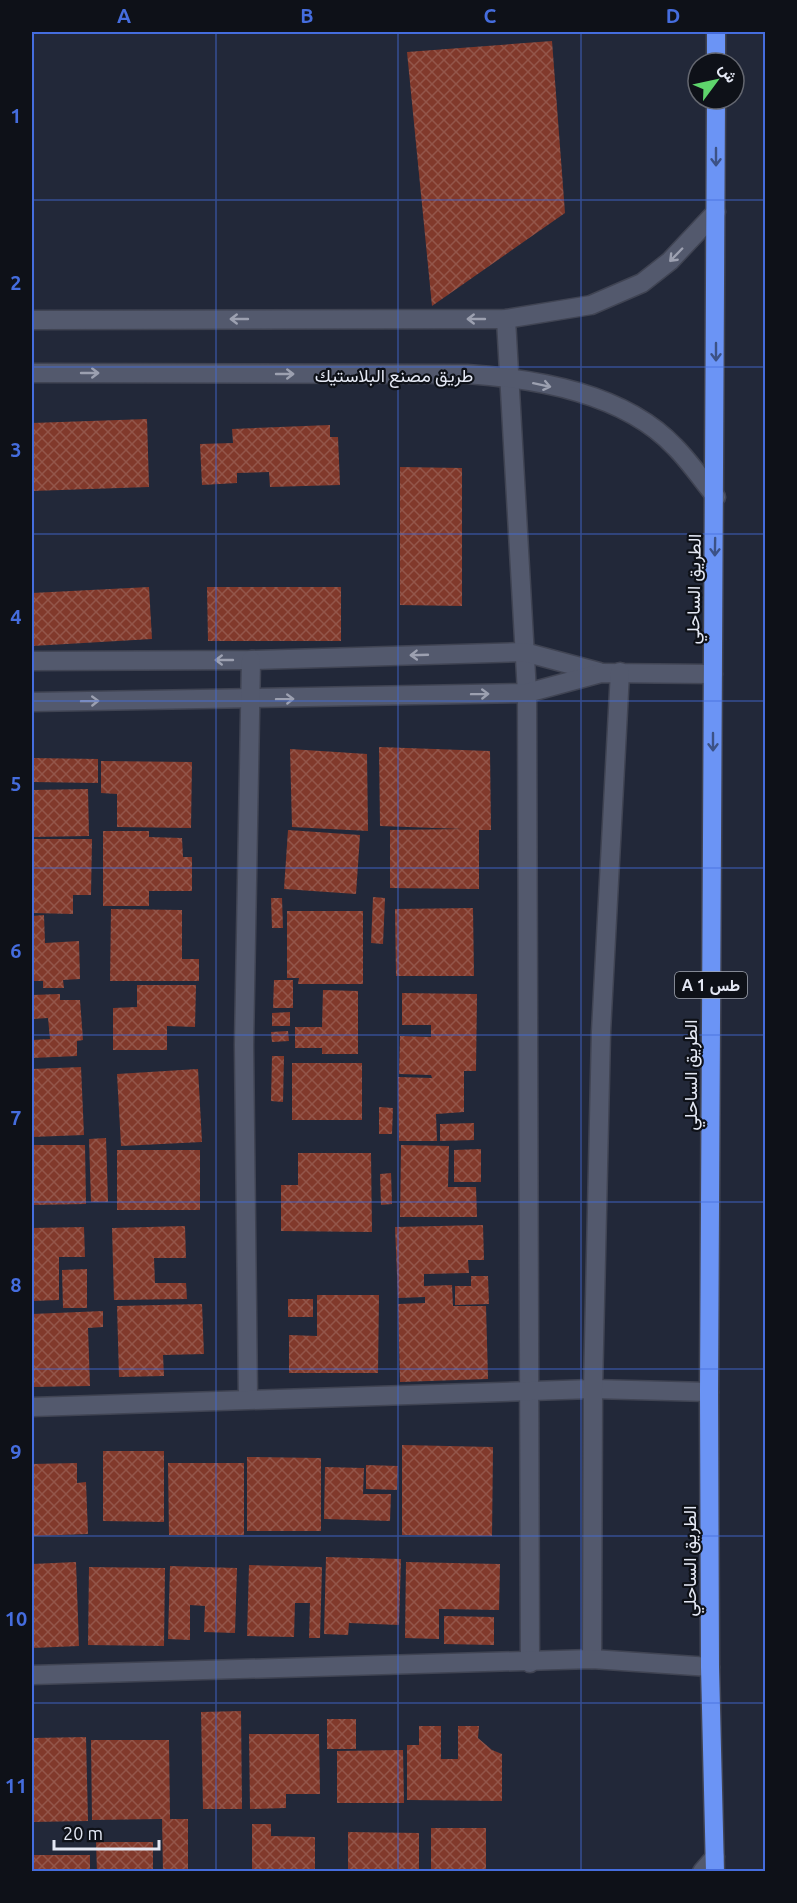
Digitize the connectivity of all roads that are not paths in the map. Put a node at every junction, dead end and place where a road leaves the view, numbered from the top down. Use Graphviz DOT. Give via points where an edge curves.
graph roads {
  1 [pos="716,32"];
  2 [pos="716,51"];
  3 [pos="716,111"];
  4 [pos="716,212"];
  5 [pos="506,319"];
  6 [pos="32,320"];
  7 [pos="32,373"];
  8 [pos="508,377"];
  9 [pos="716,497"];
  10 [pos="524,652"];
  11 [pos="251,660"];
  12 [pos="32,662"];
  13 [pos="620,672"];
  14 [pos="601,673"];
  15 [pos="713,674"];
  16 [pos="527,693"];
  17 [pos="250,699"];
  18 [pos="32,702"];
  19 [pos="593,1389"];
  20 [pos="530,1392"];
  21 [pos="709,1392"];
  22 [pos="248,1399"];
  23 [pos="32,1407"];
  24 [pos="592,1659"];
  25 [pos="530,1663"];
  26 [pos="710,1667"];
  27 [pos="32,1675"];
  28 [pos="715,1864"];
  29 [pos="702,1872"];
  1 -- 2 [label="highway"];
  3 -- 4 [label="highway, الطريق الساحلي / A 1 طس, one-way"];
  4 -- 5 [label="street, one-way" via="670,261 642,283 591,305"];
  4 -- 9 [label="highway, الطريق الساحلي / A 1 طس, one-way"];
  5 -- 6 [label="street, one-way"];
  5 -- 8 [label="street"];
  7 -- 8 [label="street, طريق مصنع البلاستيك, one-way"];
  8 -- 9 [label="street, طريق مصنع البلاستيك, one-way" via="576,392 644,421 675,446"];
  8 -- 10 [label="street"];
  9 -- 15 [label="highway, الطريق الساحلي / A 1 طس, one-way"];
  10 -- 11 [label="street, one-way"];
  10 -- 14 [label="street"];
  10 -- 16 [label="street"];
  11 -- 12 [label="street, one-way"];
  11 -- 17 [label="street"];
  13 -- 14 [label="street"];
  13 -- 15 [label="street"];
  13 -- 19 [label="street" via="601,1032"];
  14 -- 16 [label="street"];
  15 -- 21 [label="highway, الطريق الساحلي / A 1 طس, one-way"];
  17 -- 16 [label="street, one-way"];
  16 -- 20 [label="street"];
  18 -- 17 [label="street, one-way"];
  17 -- 22 [label="street" via="243,1045"];
  19 -- 20 [label="street"];
  19 -- 21 [label="street"];
  19 -- 24 [label="street"];
  20 -- 22 [label="street"];
  20 -- 25 [label="street"];
  21 -- 26 [label="highway, الطريق الساحلي / A 1 طس"];
  22 -- 23 [label="street"];
  24 -- 25 [label="street"];
  24 -- 26 [label="street"];
  25 -- 27 [label="street"];
  26 -- 28 [label="highway, الطريق الساحلي / A 1 طس"];
  28 -- 29 [label="street"];
}
